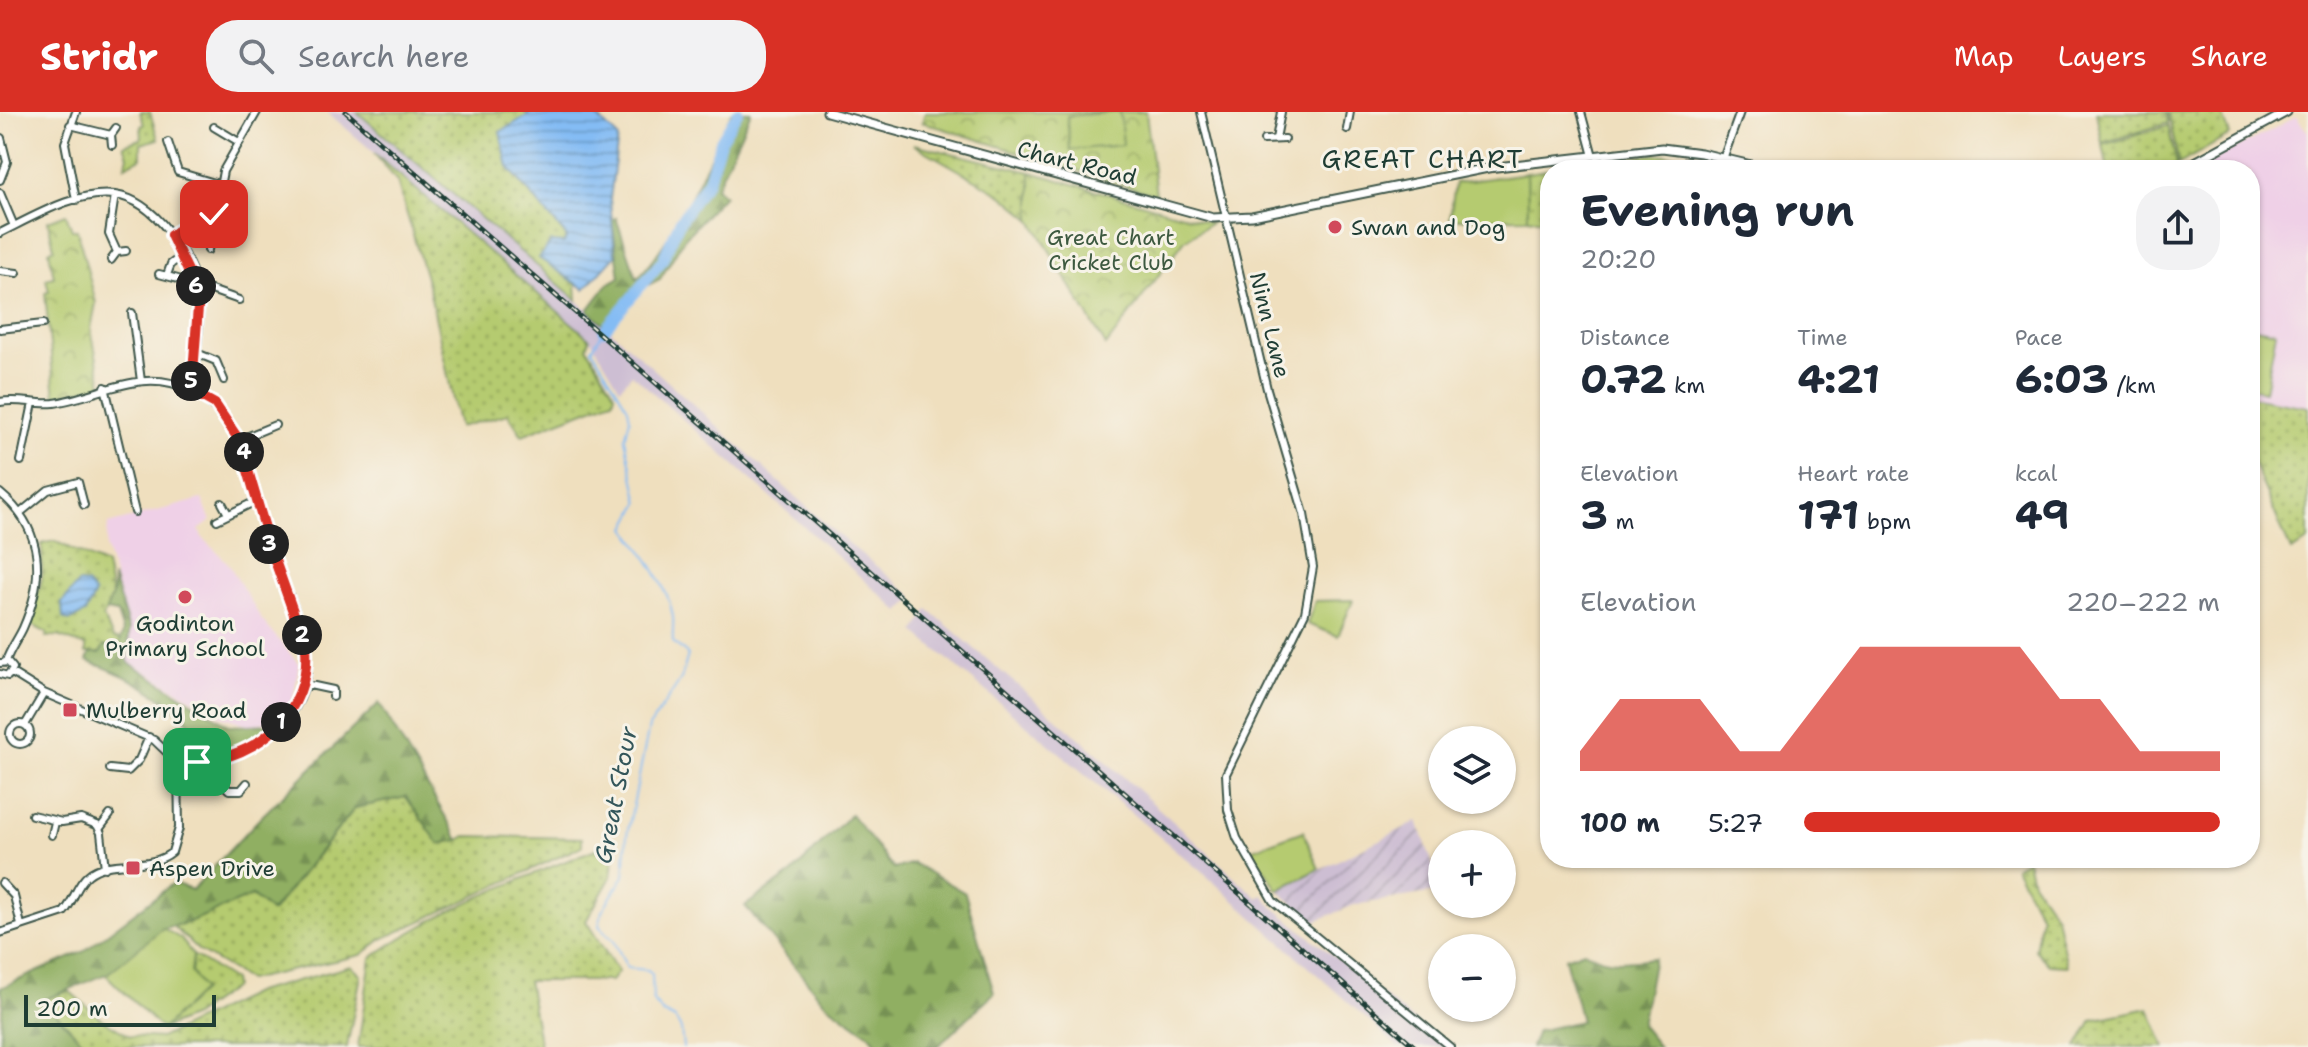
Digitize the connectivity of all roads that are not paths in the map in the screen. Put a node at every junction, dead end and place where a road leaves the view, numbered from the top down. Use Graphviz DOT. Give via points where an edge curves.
graph roads {
  1 [pos="76,112"];
  2 [pos="827,112"];
  3 [pos="1201,112"];
  4 [pos="1281,112"];
  5 [pos="1581,112"];
  6 [pos="1740,112"];
  7 [pos="2287,112"];
  8 [pos="253,113"];
  9 [pos="1349,116"];
  10 [pos="1357,121"];
  11 [pos="70,125"];
  12 [pos="214,127"];
  13 [pos="116,128"];
  14 [pos="1347,129"];
  15 [pos="7,132"];
  16 [pos="111,135"];
  17 [pos="0,138"];
  18 [pos="1276,139"];
  19 [pos="1285,139"];
  20 [pos="1264,140"];
  21 [pos="168,142"];
  22 [pos="239,142"];
  23 [pos="112,145"];
  24 [pos="1593,156"];
  25 [pos="1723,159"];
  26 [pos="1558,160"];
  27 [pos="1726,160"];
  28 [pos="2198,160"];
  29 [pos="1540,162"];
  30 [pos="0,180"];
  31 [pos="218,184"];
  32 [pos="0,193"];
  33 [pos="115,195"];
  34 [pos="76,200"];
  35 [pos="1226,218"];
  36 [pos="14,226"];
  37 [pos="213,230"];
  38 [pos="0,233"];
  39 [pos="171,235"];
  40 [pos="208,250"];
  41 [pos="126,251"];
  42 [pos="117,252"];
  43 [pos="182,256"];
  44 [pos="111,260"];
  45 [pos="0,271"];
  46 [pos="17,273"];
  47 [pos="159,274"];
  48 [pos="167,275"];
  49 [pos="178,279"];
  50 [pos="199,294"];
  51 [pos="239,300"];
  52 [pos="132,313"];
  53 [pos="43,324"];
  54 [pos="0,329"];
  55 [pos="194,352"];
  56 [pos="224,380"];
  57 [pos="141,381"];
  58 [pos="105,387"];
  59 [pos="188,389"];
  60 [pos="0,402"];
  61 [pos="33,403"];
  62 [pos="263,421"];
  63 [pos="275,425"];
  64 [pos="266,430"];
  65 [pos="239,440"];
  66 [pos="14,444"];
  67 [pos="24,445"];
  68 [pos="21,461"];
  69 [pos="0,493"];
  70 [pos="256,501"];
  71 [pos="222,503"];
  72 [pos="84,505"];
  73 [pos="135,512"];
  74 [pos="20,513"];
  75 [pos="228,514"];
  76 [pos="217,520"];
  77 [pos="3,662"];
  78 [pos="12,673"];
  79 [pos="0,675"];
  80 [pos="305,684"];
  81 [pos="334,691"];
  82 [pos="44,693"];
  83 [pos="25,725"];
  84 [pos="149,737"];
  85 [pos="217,761"];
  86 [pos="178,763"];
  87 [pos="110,769"];
  88 [pos="128,771"];
  89 [pos="133,780"];
  90 [pos="247,783"];
  91 [pos="32,815"];
  92 [pos="110,815"];
  93 [pos="55,822"];
  94 [pos="100,828"];
  95 [pos="52,835"];
  96 [pos="105,868"];
  97 [pos="5,873"];
  98 [pos="1,884"];
  99 [pos="21,925"];
  100 [pos="0,933"];
  101 [pos="1450,1047"];
  1 -- 11 [label="street"];
  2 -- 35 [label="street, Chart Road"];
  3 -- 35 [label="street, Ninn Lane"];
  4 -- 18 [label="street"];
  5 -- 24 [label="street"];
  6 -- 25 [label="street"];
  7 -- 28 [label="street"];
  8 -- 22 [label="street"];
  9 -- 10 [label="street"];
  9 -- 14 [label="street"];
  11 -- 16 [label="street"];
  11 -- 34 [label="street" via="65,143"];
  12 -- 22 [label="street"];
  13 -- 16 [label="street"];
  15 -- 17 [label="street"];
  16 -- 23 [label="street"];
  17 -- 30 [label="street" via="7,162"];
  18 -- 19 [label="street"];
  18 -- 20 [label="street"];
  21 -- 31 [label="street" via="178,172"];
  22 -- 31 [label="street"];
  24 -- 25 [label="street, Chart Road" via="1673,148"];
  24 -- 26 [label="street, Chart Road"];
  25 -- 27 [label="street, Chart Road"];
  29 -- 35 [label="street, Chart Road"];
  31 -- 37 [label="street"];
  32 -- 36 [label="street"];
  33 -- 34 [label="street"];
  33 -- 39 [label="street" via="148,208"];
  33 -- 42 [label="street" via="109,234"];
  34 -- 36 [label="street"];
  35 -- 101 [label="street, Ninn Lane" via="1304,514 1313,567 1305,613 1226,774 1228,810 1237,838 1273,901"];
  36 -- 38 [label="street"];
  37 -- 39 [label="street" via="186,226"];
  37 -- 40 [label="street"];
  39 -- 43 [label="street"];
  41 -- 42 [label="street"];
  42 -- 44 [label="street"];
  43 -- 48 [label="street"];
  43 -- 50 [label="street"];
  45 -- 46 [label="street"];
  47 -- 48 [label="street"];
  48 -- 49 [label="street"];
  50 -- 51 [label="street" via="211,290"];
  50 -- 55 [label="street"];
  52 -- 57 [label="street"];
  53 -- 54 [label="street"];
  55 -- 56 [label="street" via="216,361"];
  55 -- 59 [label="street"];
  57 -- 58 [label="street"];
  57 -- 59 [label="street" via="167,381"];
  58 -- 61 [label="street" via="52,403"];
  58 -- 73 [label="street"];
  59 -- 65 [label="street" via="215,404"];
  60 -- 61 [label="street"];
  61 -- 67 [label="street"];
  62 -- 64 [label="street"];
  63 -- 64 [label="street"];
  64 -- 65 [label="street"];
  65 -- 70 [label="street"];
  66 -- 67 [label="street"];
  67 -- 68 [label="street"];
  69 -- 74 [label="street"];
  70 -- 75 [label="street"];
  70 -- 80 [label="street" via="306,648"];
  71 -- 75 [label="street"];
  72 -- 74 [label="street" via="78,482 48,490"];
  74 -- 77 [label="street" via="35,540 38,573 22,629"];
  75 -- 76 [label="street"];
  77 -- 78 [label="street" via="12,665"];
  78 -- 79 [label="street"];
  78 -- 82 [label="street"];
  80 -- 81 [label="street"];
  80 -- 85 [label="street" via="291,713 263,739"];
  82 -- 83 [label="street"];
  82 -- 84 [label="street"];
  84 -- 86 [label="street"];
  84 -- 88 [label="street"];
  85 -- 86 [label="street"];
  85 -- 90 [label="street" via="225,787 243,794"];
  86 -- 96 [label="street" via="176,847 157,861"];
  87 -- 88 [label="street"];
  88 -- 89 [label="street"];
  91 -- 93 [label="street"];
  92 -- 94 [label="street"];
  93 -- 94 [label="street" via="81,819"];
  93 -- 95 [label="street"];
  94 -- 96 [label="street"];
  96 -- 99 [label="street" via="85,877 64,912"];
  97 -- 98 [label="street"];
  98 -- 99 [label="street" via="14,896"];
  99 -- 100 [label="street"];
}
